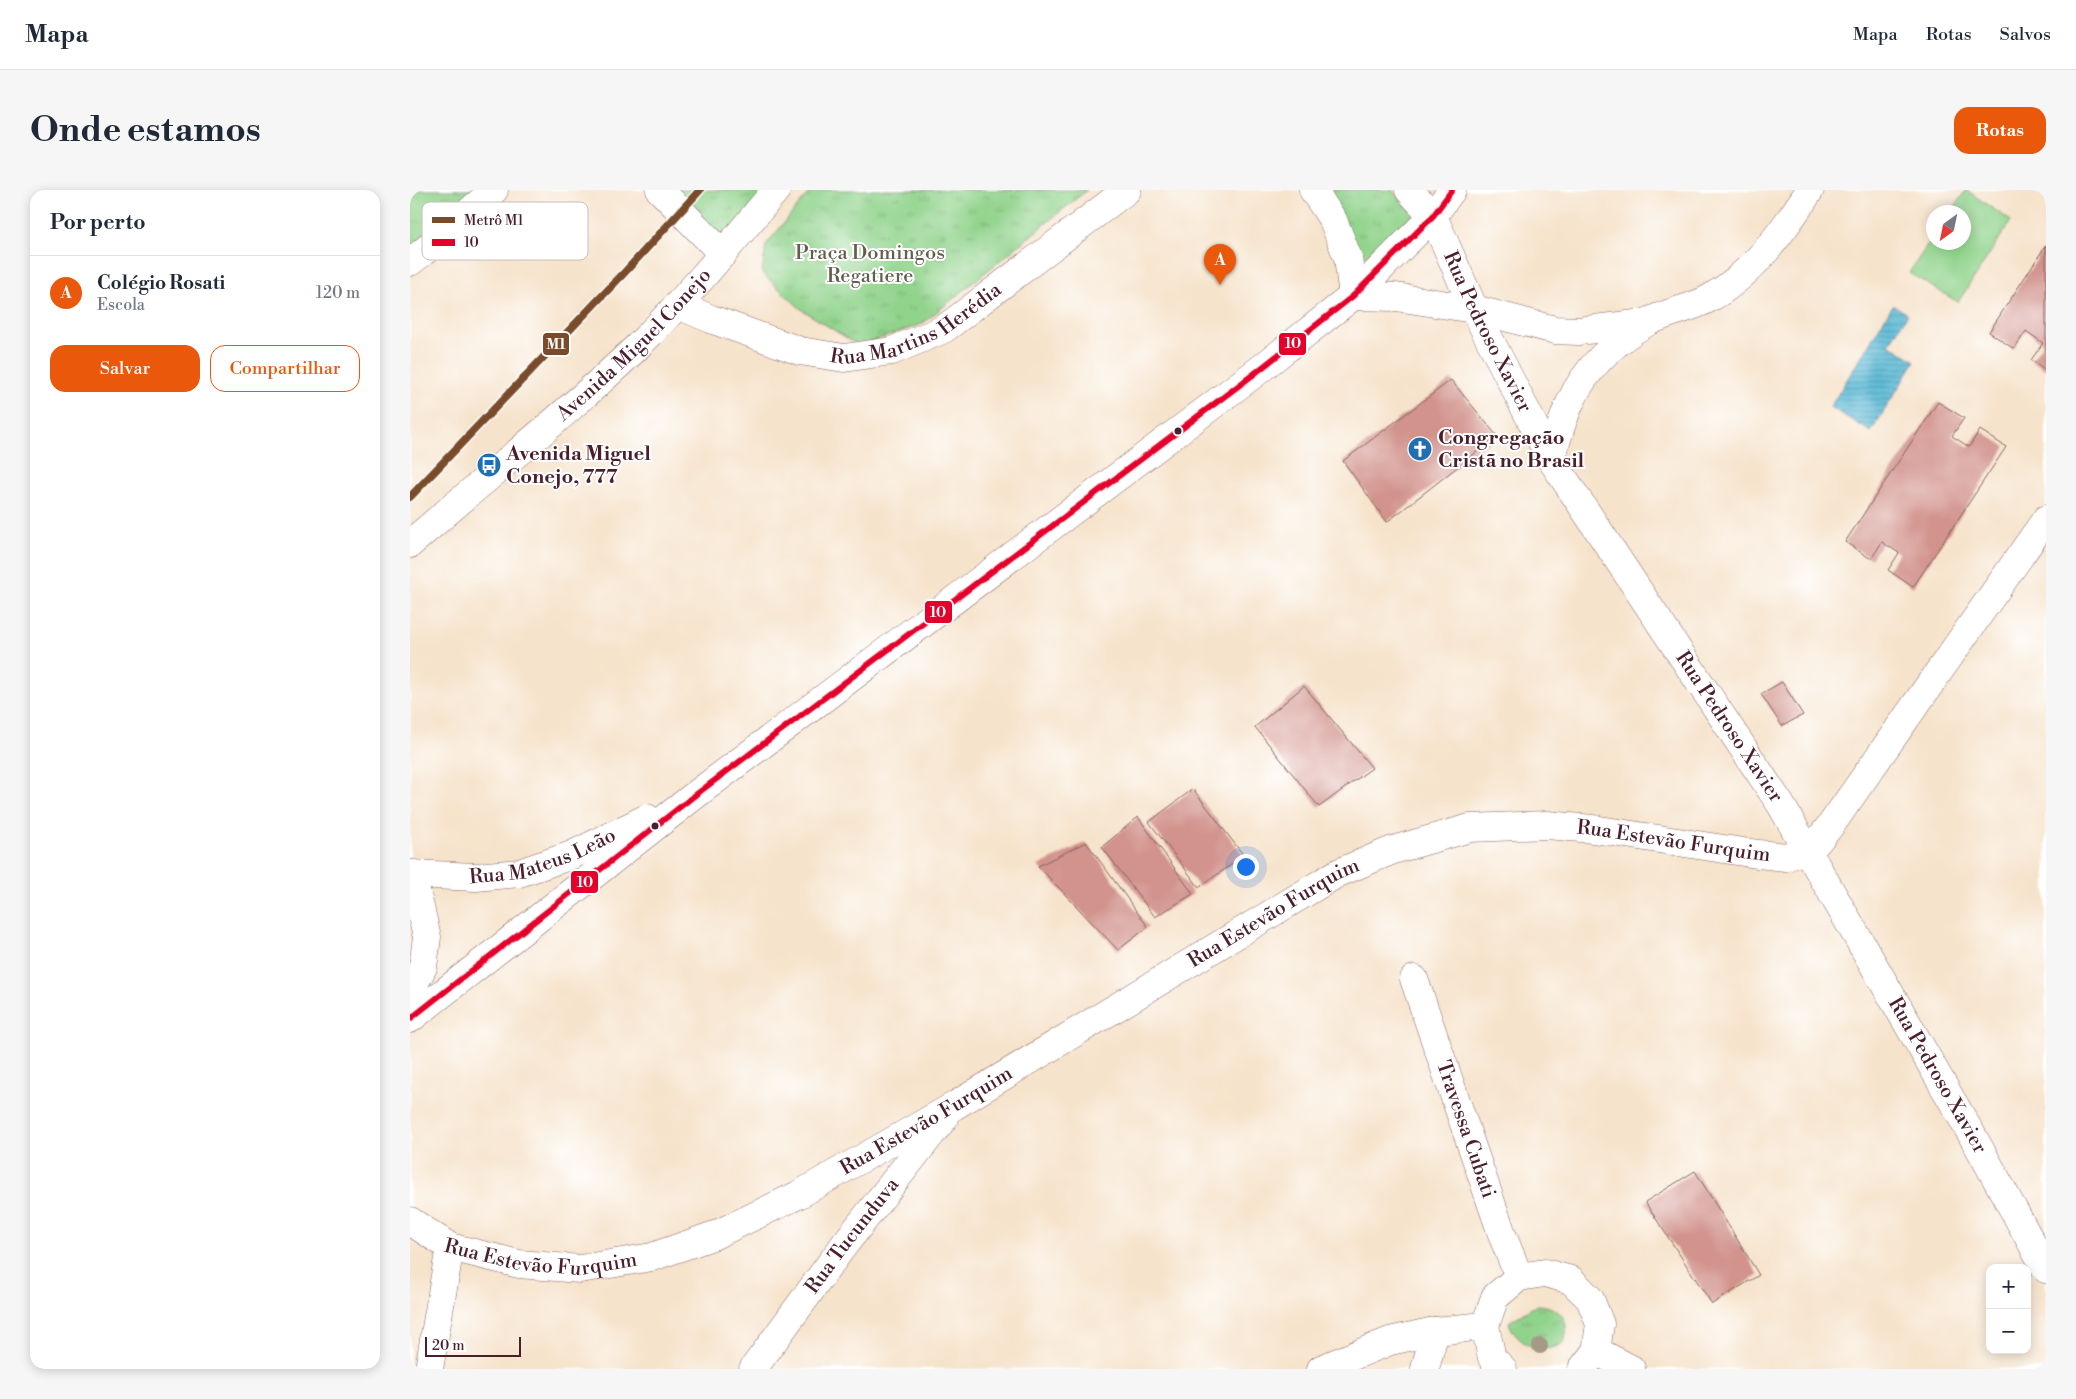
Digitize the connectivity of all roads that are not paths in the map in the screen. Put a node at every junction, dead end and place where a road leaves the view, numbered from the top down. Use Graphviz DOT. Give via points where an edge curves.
graph roads {
  1 [pos="494,190"];
  2 [pos="660,190"];
  3 [pos="776,190"];
  4 [pos="1127,190"];
  5 [pos="1313,190"];
  6 [pos="1409,190"];
  7 [pos="1452,190"];
  8 [pos="1810,190"];
  9 [pos="480,202"];
  10 [pos="1433,216"];
  11 [pos="422,253"];
  12 [pos="723,254"];
  13 [pos="410,262"];
  14 [pos="1354,296"];
  15 [pos="678,304"];
  16 [pos="1474,309"];
  17 [pos="1647,323"];
  18 [pos="1551,459"];
  19 [pos="2046,519"];
  20 [pos="410,544"];
  21 [pos="694,796"];
  22 [pos="1805,850"];
  23 [pos="411,874"];
  24 [pos="1414,979"];
  25 [pos="410,992"];
  26 [pos="410,1019"];
  27 [pos="954,1106"];
  28 [pos="410,1221"];
  29 [pos="450,1247"];
  30 [pos="2046,1269"];
  31 [pos="1519,1277"];
  32 [pos="1484,1326"];
  33 [pos="1434,1331"];
  34 [pos="1589,1360"];
  35 [pos="429,1369"];
  36 [pos="753,1369"];
  37 [pos="1321,1369"];
  38 [pos="1425,1369"];
  39 [pos="1503,1369"];
  40 [pos="1631,1369"];
  1 -- 9 [label="street"];
  2 -- 12 [label="street"];
  3 -- 12 [label="street, Avenida Miguel Conejo"];
  4 -- 15 [label="street, Rua Martins Herédia" via="944,328 892,351 844,358 800,352 711,320"];
  5 -- 14 [label="street" via="1333,220 1348,258"];
  6 -- 10 [label="street, Rua Pedroso Xavier"];
  7 -- 10 [label="street"];
  8 -- 17 [label="street" via="1784,231 1749,269 1710,298"];
  10 -- 14 [label="street"];
  10 -- 16 [label="street, Rua Pedroso Xavier"];
  11 -- 13 [label="street"];
  12 -- 15 [label="street, Avenida Miguel Conejo"];
  14 -- 16 [label="street" via="1396,297"];
  14 -- 21 [label="street"];
  15 -- 20 [label="street, Avenida Miguel Conejo" via="621,361"];
  16 -- 17 [label="street" via="1555,330 1578,331"];
  16 -- 18 [label="street, Rua Pedroso Xavier"];
  17 -- 18 [label="street" via="1602,356 1586,376 1571,401"];
  18 -- 22 [label="street, Rua Pedroso Xavier" via="1781,805"];
  19 -- 22 [label="street, Rua Estevão Furquim" via="1831,825 1816,843"];
  21 -- 23 [label="street, Rua Mateus Leão" via="572,855 519,873 476,877"];
  21 -- 26 [label="street"];
  22 -- 27 [label="street, Rua Estevão Furquim" via="1786,857 1547,825 1470,828 1393,850 1338,873"];
  22 -- 30 [label="street, Rua Pedroso Xavier" via="1976,1142"];
  23 -- 25 [label="street, Rua Mateus Leão" via="428,937 423,967"];
  24 -- 31 [label="street, Travessa Cubati"];
  27 -- 29 [label="street, Rua Estevão Furquim" via="798,1195 715,1235 652,1257 580,1269 519,1264"];
  27 -- 36 [label="street, Rua Tucunduva" via="844,1244"];
  28 -- 29 [label="street, Rua Estevão Furquim"];
  29 -- 35 [label="street"];
  31 -- 32 [label="street" via="1495,1297"];
  31 -- 34 [label="street" via="1545,1273 1571,1280 1590,1299 1600,1324"];
  32 -- 33 [label="street"];
  32 -- 39 [label="street" via="1492,1358"];
  33 -- 37 [label="street" via="1390,1341"];
  33 -- 38 [label="street"];
  34 -- 40 [label="street"];
}
